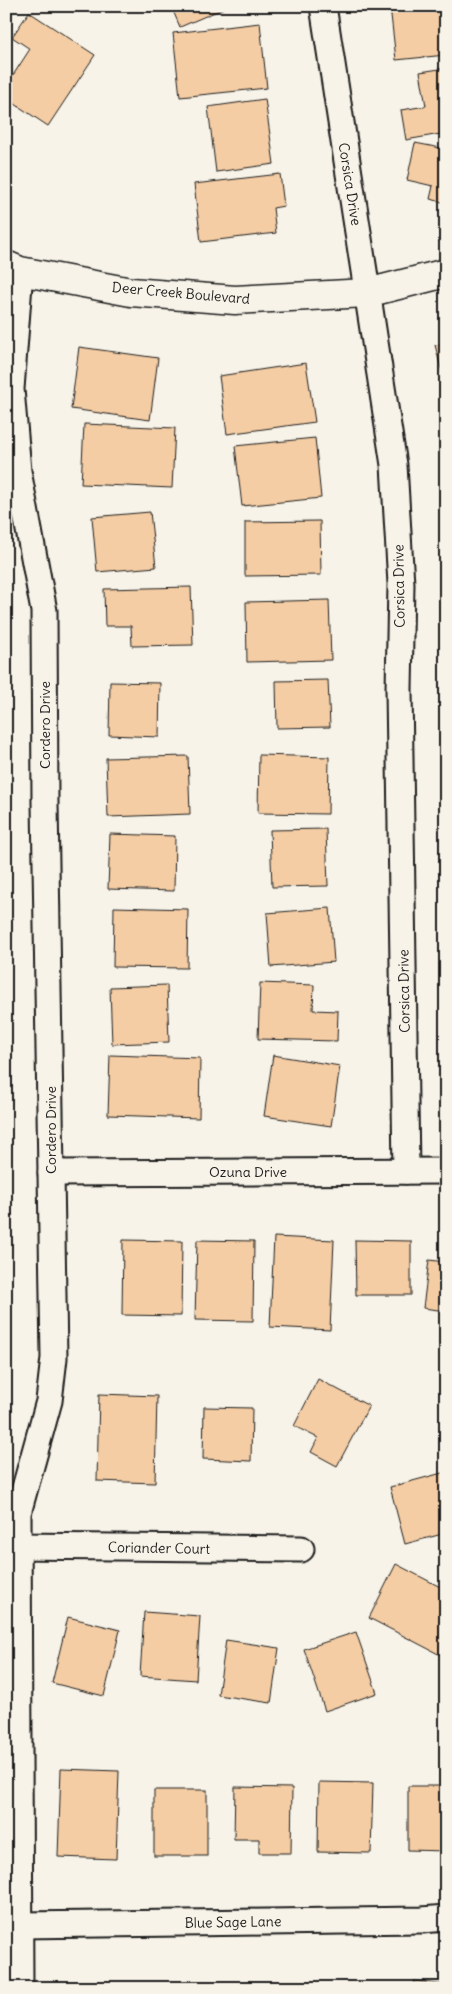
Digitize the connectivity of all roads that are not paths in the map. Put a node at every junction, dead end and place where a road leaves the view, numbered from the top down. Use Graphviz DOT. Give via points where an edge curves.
graph roads {
  1 [pos="323,6"];
  2 [pos="13,268"];
  3 [pos="446,273"];
  4 [pos="367,293"];
  5 [pos="406,1171"];
  6 [pos="446,1171"];
  7 [pos="51,1173"];
  8 [pos="17,1546"];
  9 [pos="301,1549"];
  10 [pos="446,1918"];
  11 [pos="20,1926"];
  12 [pos="20,1988"];
  1 -- 4 [label="street, Corsica Drive"];
  2 -- 4 [label="street, Deer Creek Boulevard" via="131,292 235,300"];
  2 -- 7 [label="street, Cordero Drive" via="11,389 18,471 44,611"];
  3 -- 4 [label="street, Deer Creek Boulevard"];
  4 -- 5 [label="street, Corsica Drive" via="394,465 401,584 399,690"];
  5 -- 6 [label="street, Ozuna Drive"];
  5 -- 7 [label="street, Ozuna Drive"];
  7 -- 8 [label="street, Cordero Drive" via="54,1358 49,1401 18,1513"];
  8 -- 9 [label="street, Coriander Court"];
  8 -- 11 [label="street, Cordero Drive"];
  10 -- 11 [label="street, Blue Sage Lane"];
  11 -- 12 [label="street, Cordero Drive"];
}
